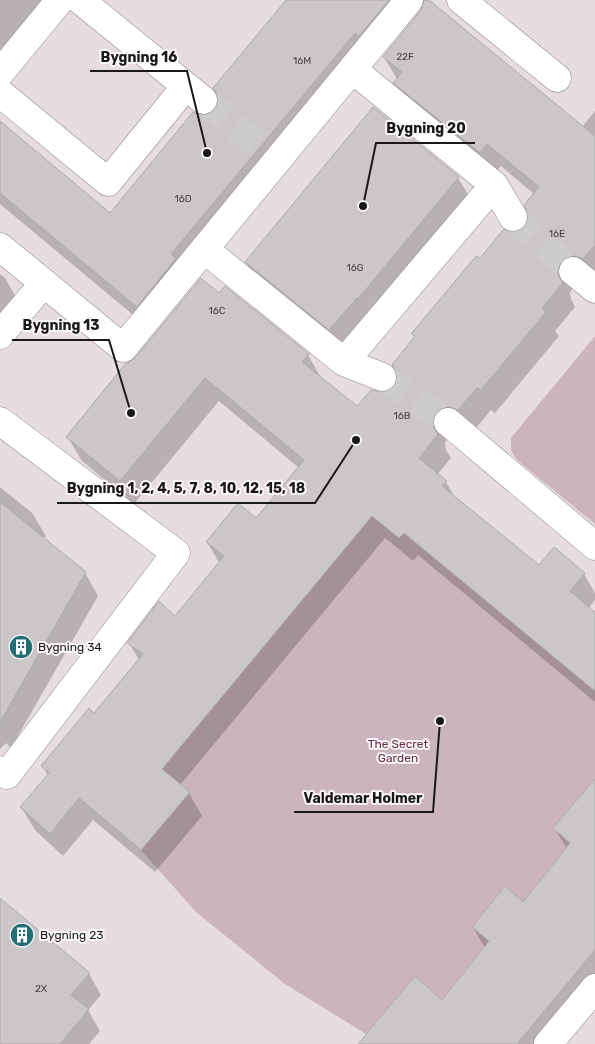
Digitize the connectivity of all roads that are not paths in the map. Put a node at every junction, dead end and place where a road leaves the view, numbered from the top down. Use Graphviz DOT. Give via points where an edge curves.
graph roads {
  1 [pos="60,0"];
  2 [pos="80,0"];
  3 [pos="409,0"];
  4 [pos="461,0"];
  5 [pos="352,69"];
  6 [pos="0,73"];
  7 [pos="558,78"];
  8 [pos="0,93"];
  9 [pos="494,185"];
  10 [pos="513,217"];
  11 [pos="0,247"];
  12 [pos="204,249"];
  13 [pos="573,271"];
  14 [pos="44,283"];
  15 [pos="595,289"];
  16 [pos="0,335"];
  17 [pos="344,362"];
  18 [pos="382,377"];
  19 [pos="0,421"];
  20 [pos="448,422"];
  21 [pos="595,546"];
  22 [pos="0,770"];
  23 [pos="595,988"];
  24 [pos="548,1044"];
  1 -- 6 [label="lane"];
  2 -- 8 [label="lane" via="195,93 108,182"];
  3 -- 5 [label="lane"];
  4 -- 7 [label="lane"];
  5 -- 9 [label="lane"];
  5 -- 12 [label="lane" via="269,154"];
  9 -- 10 [label="lane"];
  9 -- 17 [label="lane"];
  11 -- 14 [label="lane"];
  12 -- 14 [label="lane" via="123,348"];
  12 -- 17 [label="lane"];
  13 -- 15 [label="lane"];
  14 -- 16 [label="lane"];
  17 -- 18 [label="lane"];
  19 -- 22 [label="lane" via="176,553 7,775"];
  20 -- 21 [label="lane"];
  23 -- 24 [label="lane"];
}
